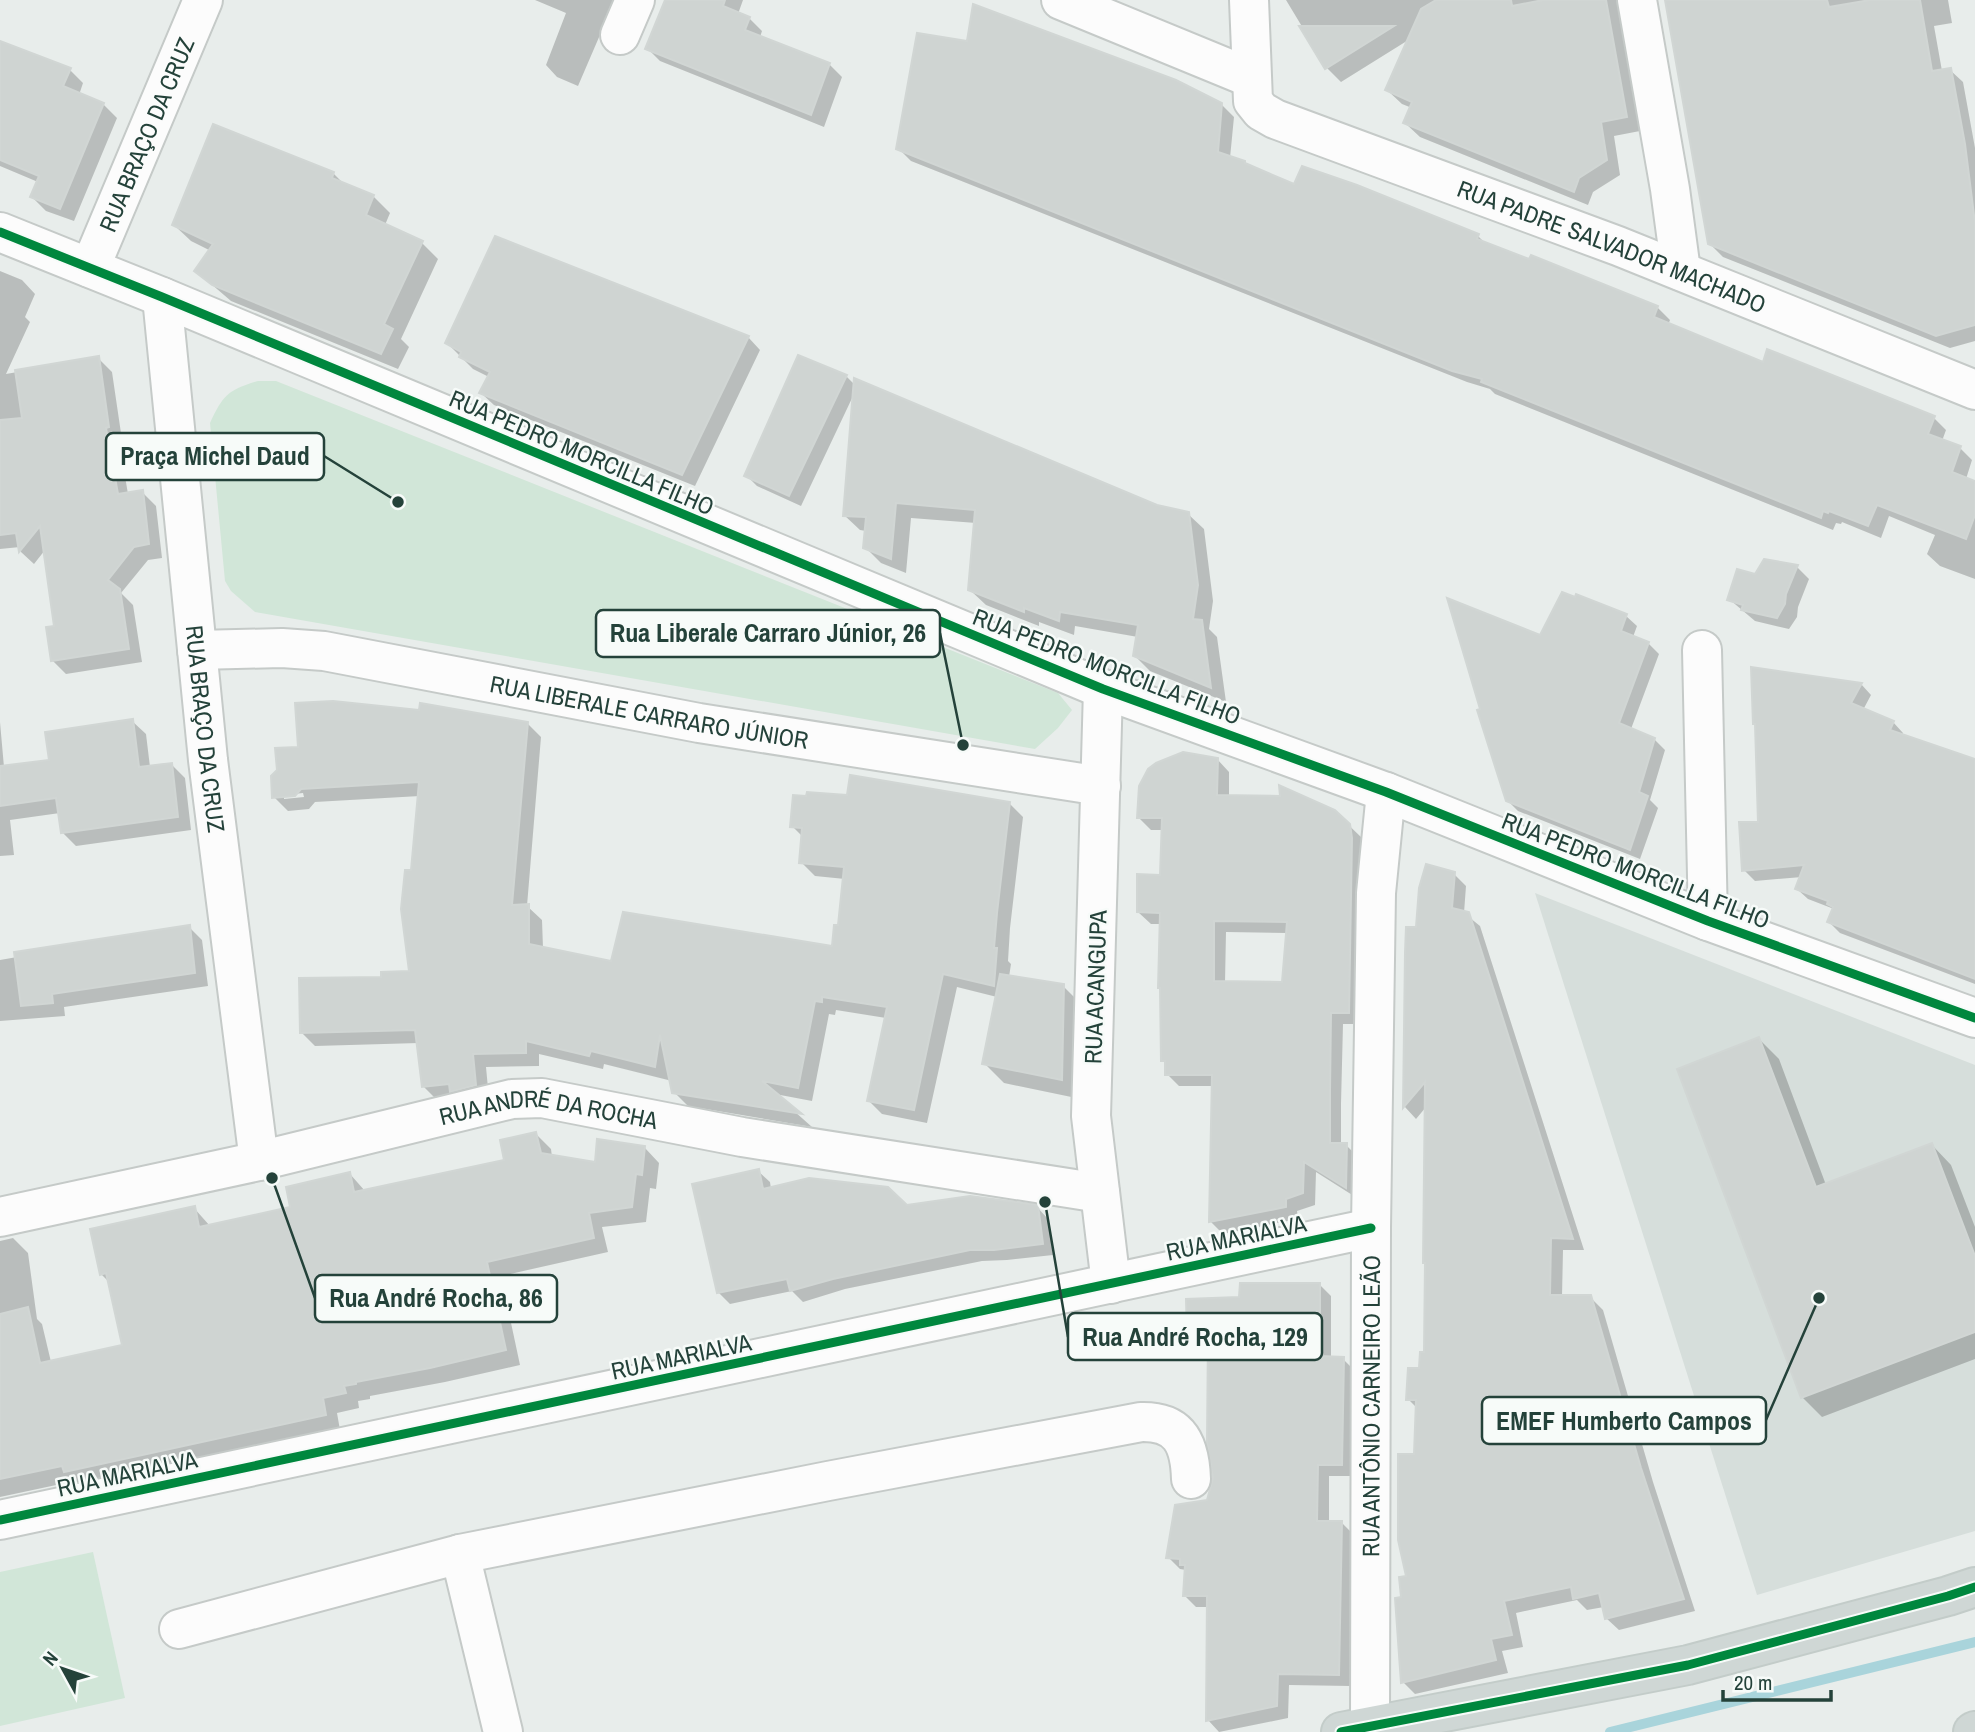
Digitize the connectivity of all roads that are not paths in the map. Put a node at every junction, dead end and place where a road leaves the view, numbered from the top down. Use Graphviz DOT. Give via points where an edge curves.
graph roads {
  1 [pos="203,0"];
  2 [pos="635,0"];
  3 [pos="1061,0"];
  4 [pos="1249,0"];
  5 [pos="1637,0"];
  6 [pos="620,35"];
  7 [pos="1252,89"];
  8 [pos="0,232"];
  9 [pos="90,268"];
  10 [pos="1681,271"];
  11 [pos="162,297"];
  12 [pos="1975,390"];
  13 [pos="197,650"];
  14 [pos="1702,650"];
  15 [pos="1104,690"];
  16 [pos="1101,786"];
  17 [pos="1386,792"];
  18 [pos="1708,921"];
  19 [pos="1975,1018"];
  20 [pos="259,1161"];
  21 [pos="1100,1193"];
  22 [pos="0,1217"];
  23 [pos="1371,1228"];
  24 [pos="1111,1284"];
  25 [pos="1191,1479"];
  26 [pos="0,1520"];
  27 [pos="460,1554"];
  28 [pos="1975,1587"];
  29 [pos="179,1629"];
  30 [pos="1355,1729"];
  31 [pos="503,1732"];
  1 -- 9 [label="street, RUA BRAÇO DA CRUZ"];
  2 -- 6 [label="street"];
  3 -- 7 [label="street, RUA PADRE SALVADOR MACHADO"];
  4 -- 7 [label="street"];
  5 -- 10 [label="street"];
  7 -- 10 [label="street, RUA PADRE SALVADOR MACHADO" via="1261,111 1275,119"];
  8 -- 9 [label="street, RUA PEDRO MORCILLA FILHO"];
  9 -- 11 [label="street, RUA PEDRO MORCILLA FILHO"];
  10 -- 12 [label="street, RUA PADRE SALVADOR MACHADO"];
  11 -- 13 [label="street, RUA BRAÇO DA CRUZ"];
  11 -- 15 [label="street, RUA PEDRO MORCILLA FILHO"];
  13 -- 16 [label="street, RUA LIBERALE CARRARO JÚNIOR" via="324,651 699,723"];
  13 -- 20 [label="street, RUA BRAÇO DA CRUZ"];
  14 -- 18 [label="street"];
  15 -- 16 [label="street, RUA ACANGUPA"];
  15 -- 17 [label="street, RUA PEDRO MORCILLA FILHO"];
  16 -- 21 [label="street, RUA ACANGUPA" via="1091,1116"];
  17 -- 18 [label="street, RUA PEDRO MORCILLA FILHO"];
  17 -- 23 [label="street, RUA ANTÔNIO CARNEIRO LEÃO" via="1376,893"];
  18 -- 19 [label="street, RUA PEDRO MORCILLA FILHO"];
  20 -- 21 [label="street, RUA ANDRÉ DA ROCHA" via="512,1099 542,1098 742,1137"];
  20 -- 22 [label="street, RUA ANDRÉ DA ROCHA"];
  21 -- 24 [label="street, RUA ACANGUPA"];
  23 -- 24 [label="street, RUA MARIALVA"];
  23 -- 30 [label="street, RUA ANTÔNIO CARNEIRO LEÃO"];
  24 -- 26 [label="street, RUA MARIALVA"];
  25 -- 27 [label="street" via="1183,1439 1156,1422 1141,1422"];
  27 -- 29 [label="street"];
  27 -- 31 [label="street"];
  28 -- 30 [label="main road" via="1688,1665"];
}
